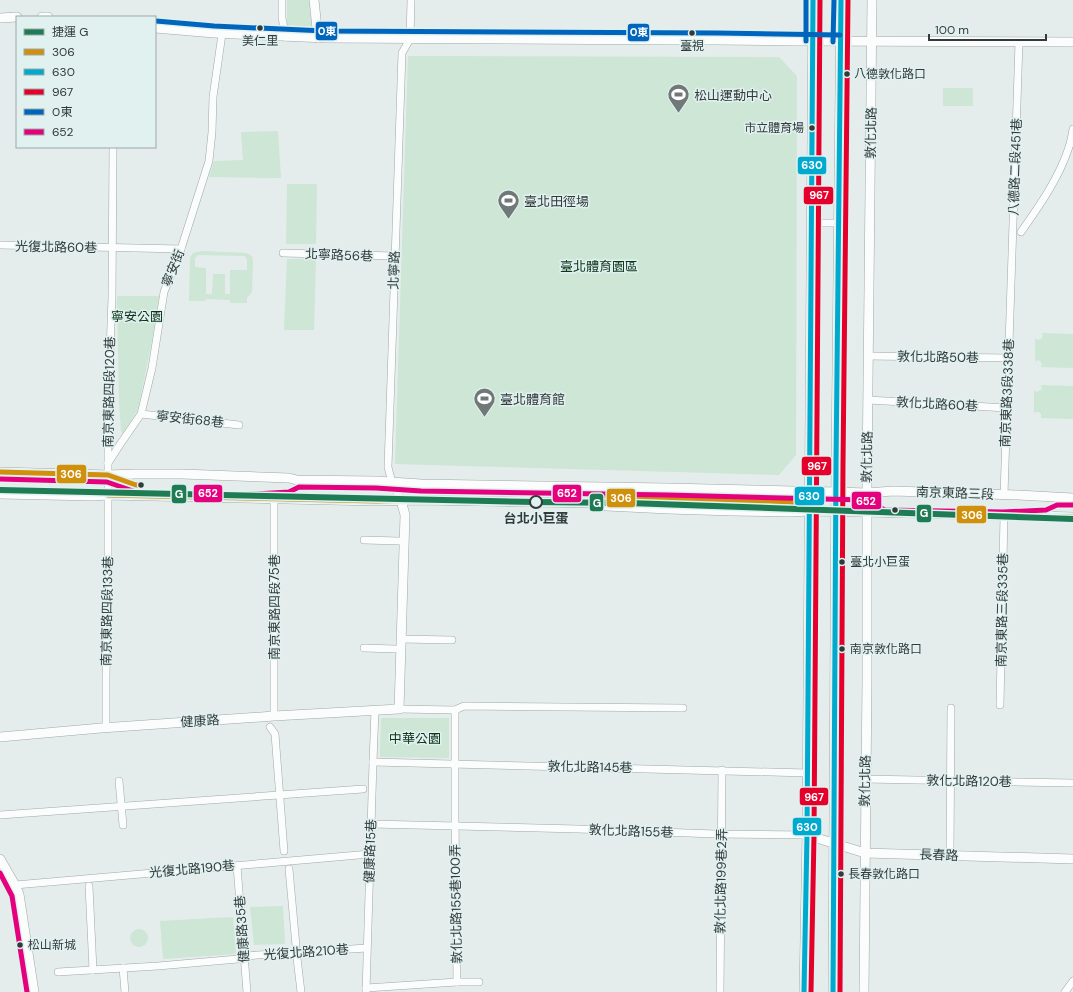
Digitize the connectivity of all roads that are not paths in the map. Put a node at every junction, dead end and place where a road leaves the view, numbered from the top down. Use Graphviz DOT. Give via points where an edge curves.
graph roads {
  1 [pos="282,0"];
  2 [pos="314,0"];
  3 [pos="411,0"];
  4 [pos="813,0"];
  5 [pos="841,0"];
  6 [pos="872,0"];
  7 [pos="0,18"];
  8 [pos="16,18"];
  9 [pos="156,28"];
  10 [pos="222,34"];
  11 [pos="286,37"];
  12 [pos="318,38"];
  13 [pos="410,39"];
  14 [pos="813,42"];
  15 [pos="840,42"];
  16 [pos="872,42"];
  17 [pos="1019,42"];
  18 [pos="1073,42"];
  19 [pos="1073,129"];
  20 [pos="113,148"];
  21 [pos="812,223"];
  22 [pos="839,223"];
  23 [pos="1021,232"];
  24 [pos="0,245"];
  25 [pos="112,248"];
  26 [pos="181,249"];
  27 [pos="283,253"];
  28 [pos="395,256"];
  29 [pos="1011,292"];
  30 [pos="868,356"];
  31 [pos="1009,358"];
  32 [pos="868,400"];
  33 [pos="1007,408"];
  34 [pos="141,414"];
  35 [pos="238,425"];
  36 [pos="108,463"];
  37 [pos="0,472"];
  38 [pos="108,475"];
  39 [pos="392,483"];
  40 [pos="809,491"];
  41 [pos="837,492"];
  42 [pos="867,493"];
  43 [pos="0,494"];
  44 [pos="108,495"];
  45 [pos="1004,495"];
  46 [pos="274,498"];
  47 [pos="1073,498"];
  48 [pos="401,500"];
  49 [pos="809,511"];
  50 [pos="837,511"];
  51 [pos="867,512"];
  52 [pos="1004,515"];
  53 [pos="1073,517"];
  54 [pos="364,540"];
  55 [pos="399,541"];
  56 [pos="401,639"];
  57 [pos="452,640"];
  58 [pos="364,648"];
  59 [pos="395,649"];
  60 [pos="1000,705"];
  61 [pos="683,708"];
  62 [pos="951,708"];
  63 [pos="399,709"];
  64 [pos="375,710"];
  65 [pos="455,710"];
  66 [pos="274,716"];
  67 [pos="106,727"];
  68 [pos="270,727"];
  69 [pos="0,736"];
  70 [pos="373,762"];
  71 [pos="455,764"];
  72 [pos="722,770"];
  73 [pos="807,773"];
  74 [pos="866,779"];
  75 [pos="119,781"];
  76 [pos="950,781"];
  77 [pos="1073,783"];
  78 [pos="363,789"];
  79 [pos="279,795"];
  80 [pos="121,806"];
  81 [pos="0,815"];
  82 [pos="371,824"];
  83 [pos="123,825"];
  84 [pos="455,826"];
  85 [pos="721,834"];
  86 [pos="807,835"];
  87 [pos="834,844"];
  88 [pos="284,851"];
  89 [pos="865,853"];
  90 [pos="370,854"];
  91 [pos="950,855"];
  92 [pos="0,859"];
  93 [pos="1073,859"];
  94 [pos="237,866"];
  95 [pos="290,869"];
  96 [pos="15,885"];
  97 [pos="89,886"];
  98 [pos="296,946"];
  99 [pos="367,948"];
  100 [pos="241,958"];
  101 [pos="297,958"];
  102 [pos="123,968"];
  103 [pos="92,970"];
  104 [pos="58,972"];
  105 [pos="1073,981"];
  106 [pos="457,982"];
  107 [pos="479,982"];
  108 [pos="366,990"];
  109 [pos="34,992"];
  110 [pos="124,992"];
  111 [pos="247,992"];
  112 [pos="301,992"];
  113 [pos="720,992"];
  114 [pos="804,992"];
  115 [pos="833,992"];
  116 [pos="864,992"];
  117 [pos="1065,992"];
  1 -- 11 [label="street"];
  2 -- 12 [label="main road"];
  3 -- 13 [label="street"];
  4 -- 14 [label="main road"];
  5 -- 15 [label="main road"];
  6 -- 16 [label="main road, 敦化北路"];
  7 -- 8 [label="main road"];
  9 -- 10 [label="main road"];
  10 -- 11 [label="main road"];
  10 -- 26 [label="street, 寧安街" via="213,97 209,161"];
  11 -- 12 [label="main road"];
  12 -- 13 [label="main road"];
  13 -- 14 [label="main road"];
  13 -- 28 [label="street, 北寧路" via="402,53"];
  14 -- 15 [label="main road"];
  14 -- 21 [label="main road"];
  15 -- 16 [label="main road"];
  15 -- 22 [label="main road"];
  16 -- 17 [label="main road"];
  16 -- 30 [label="main road, 敦化北路"];
  17 -- 18 [label="main road"];
  17 -- 29 [label="street, 八德路二段451巷"];
  19 -- 23 [label="street" via="1069,147 1058,173"];
  20 -- 25 [label="street, 南京東路四段120巷"];
  21 -- 22 [label="street"];
  21 -- 40 [label="main road"];
  22 -- 41 [label="main road"];
  24 -- 25 [label="street, 光復北路60巷"];
  25 -- 26 [label="street, 光復北路60巷"];
  25 -- 36 [label="street, 南京東路四段120巷"];
  26 -- 34 [label="street, 寧安街" via="164,292 152,368"];
  27 -- 28 [label="street, 北寧路56巷"];
  28 -- 39 [label="street, 北寧路" via="388,467"];
  29 -- 31 [label="street, 南京東路3段338巷"];
  30 -- 31 [label="street, 敦化北路50巷"];
  30 -- 32 [label="main road, 敦化北路"];
  31 -- 33 [label="street, 南京東路3段338巷"];
  32 -- 33 [label="street, 敦化北路60巷"];
  32 -- 42 [label="main road, 敦化北路"];
  33 -- 45 [label="street, 南京東路3段338巷"];
  34 -- 35 [label="street, 寧安街68巷"];
  34 -- 36 [label="street, 寧安街"];
  36 -- 38 [label="street"];
  37 -- 38 [label="main road, 南京東路三段"];
  38 -- 39 [label="main road, 南京東路三段" via="182,474"];
  38 -- 44 [label="street"];
  39 -- 40 [label="main road, 南京東路三段"];
  39 -- 48 [label="street, 北寧路"];
  40 -- 41 [label="main road, 南京東路三段"];
  40 -- 49 [label="main road"];
  41 -- 42 [label="main road, 南京東路三段"];
  41 -- 50 [label="main road"];
  42 -- 45 [label="main road, 南京東路三段" via="893,491"];
  42 -- 51 [label="main road, 敦化北路"];
  43 -- 44 [label="main road, 南京東路三段"];
  44 -- 46 [label="main road, 南京東路三段"];
  44 -- 67 [label="street, 南京東路四段133巷"];
  45 -- 47 [label="main road, 南京東路三段"];
  46 -- 48 [label="main road, 南京東路三段"];
  46 -- 66 [label="street, 南京東路四段75巷"];
  48 -- 49 [label="main road, 南京東路三段" via="595,503 607,506 668,509"];
  48 -- 56 [label="main road" via="405,515"];
  49 -- 50 [label="main road, 南京東路三段"];
  49 -- 73 [label="main road"];
  50 -- 51 [label="main road, 南京東路三段"];
  50 -- 87 [label="main road"];
  51 -- 52 [label="main road, 南京東路三段"];
  51 -- 74 [label="main road, 敦化北路"];
  52 -- 53 [label="main road, 南京東路三段"];
  52 -- 60 [label="street, 南京東路三段335巷"];
  54 -- 55 [label="street"];
  56 -- 57 [label="street"];
  56 -- 63 [label="main road"];
  58 -- 59 [label="street"];
  61 -- 65 [label="street, 健康路" via="464,706"];
  62 -- 76 [label="street"];
  63 -- 64 [label="main road, 健康路"];
  63 -- 65 [label="street, 健康路"];
  64 -- 66 [label="main road, 健康路"];
  64 -- 70 [label="street, 健康路15巷"];
  65 -- 71 [label="street"];
  66 -- 67 [label="main road, 健康路"];
  67 -- 69 [label="main road, 健康路"];
  68 -- 79 [label="street" via="275,734"];
  70 -- 71 [label="street, 敦化北路145巷"];
  70 -- 82 [label="street, 健康路15巷"];
  71 -- 72 [label="street, 敦化北路145巷"];
  71 -- 84 [label="street"];
  72 -- 73 [label="street, 敦化北路145巷"];
  72 -- 85 [label="street, 敦化北路199巷2弄"];
  73 -- 86 [label="main road"];
  74 -- 76 [label="street, 敦化北路120巷"];
  74 -- 89 [label="main road, 敦化北路"];
  75 -- 80 [label="street"];
  76 -- 77 [label="street, 敦化北路120巷"];
  76 -- 91 [label="street"];
  78 -- 79 [label="street"];
  79 -- 80 [label="street"];
  79 -- 88 [label="street"];
  80 -- 81 [label="street"];
  80 -- 83 [label="street"];
  82 -- 84 [label="street, 敦化北路155巷"];
  82 -- 90 [label="street, 健康路15巷"];
  84 -- 85 [label="street, 敦化北路155巷"];
  84 -- 106 [label="street, 敦化北路155巷100弄"];
  85 -- 86 [label="street, 敦化北路155巷"];
  85 -- 113 [label="street, 敦化北路199巷2弄"];
  86 -- 87 [label="main road, 長春路"];
  86 -- 114 [label="main road"];
  87 -- 89 [label="main road, 長春路"];
  87 -- 115 [label="main road"];
  89 -- 91 [label="main road, 長春路"];
  89 -- 116 [label="main road, 敦化北路"];
  90 -- 94 [label="street, 光復北路190巷"];
  90 -- 99 [label="street, 健康路15巷"];
  91 -- 93 [label="main road, 長春路"];
  92 -- 96 [label="main road"];
  94 -- 96 [label="street, 光復北路190巷"];
  94 -- 100 [label="street, 健康路35巷"];
  95 -- 98 [label="street"];
  96 -- 109 [label="main road" via="19,894"];
  97 -- 103 [label="street"];
  99 -- 100 [label="street, 光復北路210巷"];
  99 -- 108 [label="street, 健康路15巷"];
  100 -- 102 [label="street, 光復北路210巷"];
  100 -- 111 [label="street, 健康路35巷"];
  101 -- 112 [label="street"];
  102 -- 103 [label="street, 光復北路210巷"];
  102 -- 110 [label="street"];
  103 -- 104 [label="street, 光復北路210巷"];
  105 -- 117 [label="street"];
  106 -- 107 [label="street"];
  106 -- 108 [label="street"];
}
